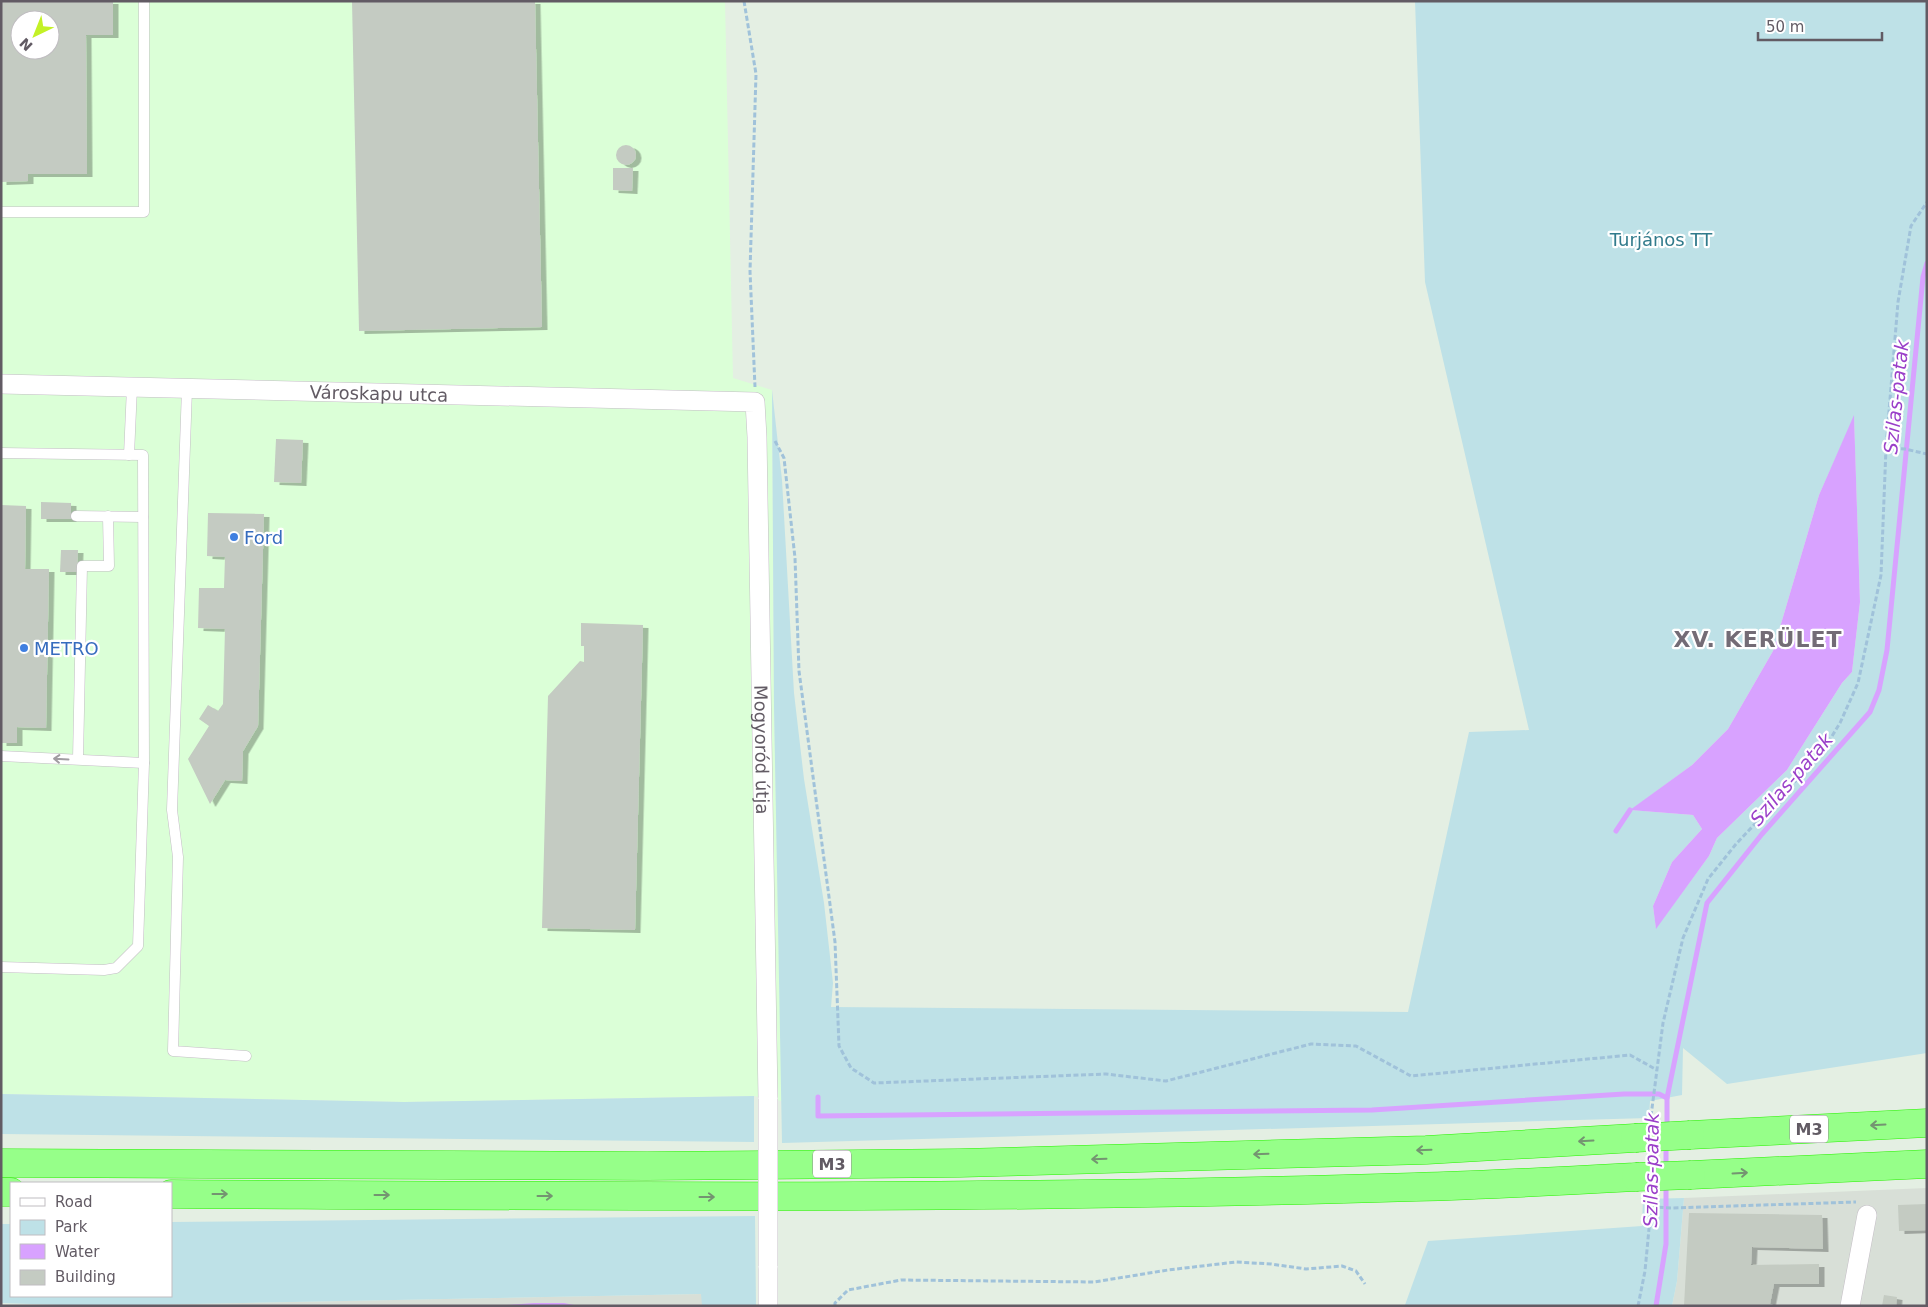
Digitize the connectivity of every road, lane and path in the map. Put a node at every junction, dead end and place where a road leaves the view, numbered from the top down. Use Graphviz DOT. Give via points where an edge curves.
graph roads {
  1 [pos="144,1"];
  2 [pos="744,1"];
  3 [pos="1927,202"];
  4 [pos="1,212"];
  5 [pos="1,384"];
  6 [pos="132,387"];
  7 [pos="187,389"];
  8 [pos="755,402"];
  9 [pos="771,434"];
  10 [pos="1886,448"];
  11 [pos="1,453"];
  12 [pos="1927,454"];
  13 [pos="129,455"];
  14 [pos="76,516"];
  15 [pos="108,516"];
  16 [pos="143,517"];
  17 [pos="1,756"];
  18 [pos="78,759"];
  19 [pos="144,762"];
  20 [pos="1,967"];
  21 [pos="246,1056"];
  22 [pos="1657,1070"];
  23 [pos="1651,1114"];
  24 [pos="1927,1122"];
  25 [pos="1,1158"];
  26 [pos="1,1162"];
  27 [pos="29,1163"];
  28 [pos="1927,1164"];
  29 [pos="172,1194"];
  30 [pos="1652,1199"];
  31 [pos="1651,1207"];
  32 [pos="1867,1215"];
  33 [pos="1365,1284"];
  34 [pos="768,1306"];
  35 [pos="835,1306"];
  36 [pos="1638,1306"];
  37 [pos="1850,1306"];
  1 -- 4 [label="lane" via="144,212"];
  2 -- 8 [label="path" via="756,74 750,271"];
  3 -- 10 [label="path" via="1911,226 1898,302"];
  5 -- 6 [label="street, Városkapu utca"];
  6 -- 7 [label="street, Városkapu utca"];
  6 -- 13 [label="lane"];
  7 -- 8 [label="street, Városkapu utca"];
  7 -- 21 [label="lane" via="172,810 178,858 173,1051"];
  8 -- 34 [label="street, Mogyoród útja, bridge" via="768,1099"];
  9 -- 22 [label="path" via="784,458 795,558 799,671 835,942 839,1046 850,1068 874,1083 1106,1074 1166,1081 1311,1044 1356,1046 1411,1076 1630,1055"];
  10 -- 12 [label="path"];
  10 -- 22 [label="path" via="1881,575 1858,683 1840,723 1821,754 1736,844 1708,879 1683,938 1663,1023"];
  11 -- 13 [label="lane"];
  13 -- 16 [label="lane" via="143,455"];
  14 -- 15 [label="lane"];
  15 -- 16 [label="lane"];
  15 -- 18 [label="lane" via="109,566 82,566"];
  16 -- 19 [label="lane"];
  18 -- 17 [label="lane, one-way"];
  18 -- 19 [label="lane"];
  19 -- 20 [label="lane" via="138,946 116,968 104,970"];
  22 -- 23 [label="path"];
  24 -- 27 [label="highway, M3, one-way, bridge" via="1416,1150 960,1163 657,1166"];
  25 -- 27 [label="highway"];
  26 -- 27 [label="highway, M3"];
  29 -- 28 [label="highway, M3, one-way, bridge" via="963,1196 1415,1187"];
  30 -- 31 [label="path"];
  31 -- 32 [label="path" via="1868,1202"];
  31 -- 36 [label="path"];
  32 -- 37 [label="street"];
  33 -- 35 [label="path" via="1356,1271 1342,1266 1306,1269 1236,1262 1094,1282 902,1280 848,1290"];
}
